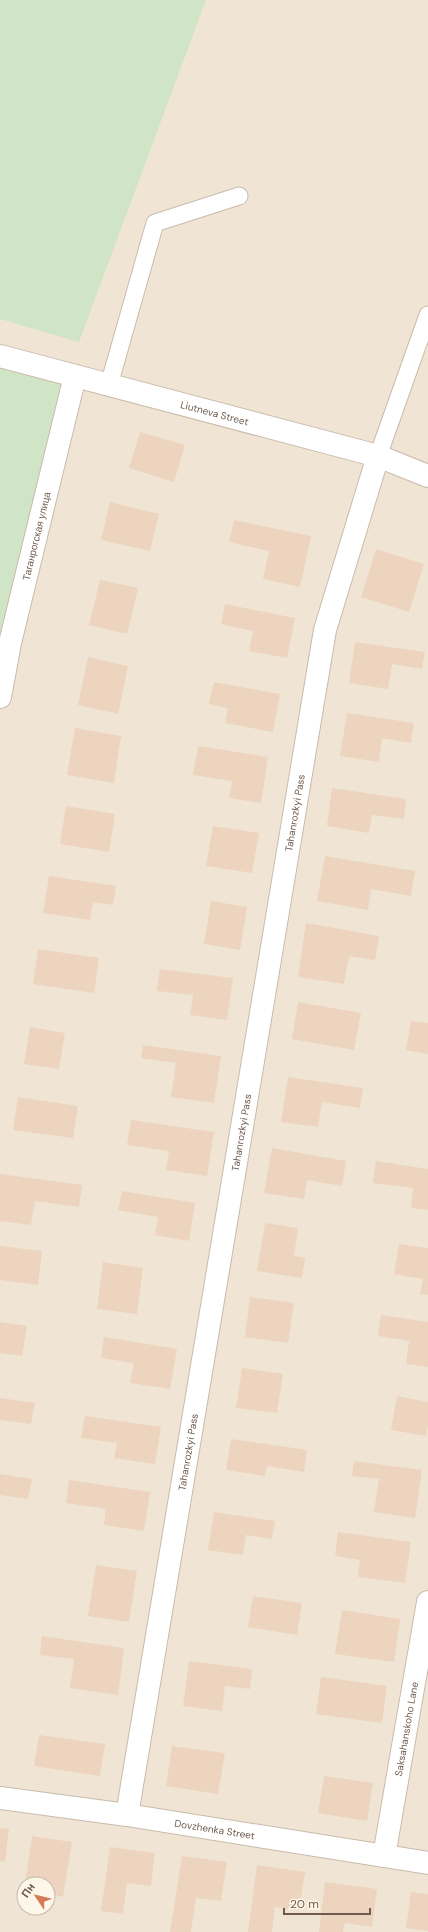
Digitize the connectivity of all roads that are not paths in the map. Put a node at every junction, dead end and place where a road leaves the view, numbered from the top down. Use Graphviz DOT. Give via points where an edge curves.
graph roads {
  1 [pos="239,196"];
  2 [pos="428,315"];
  3 [pos="0,356"];
  4 [pos="75,376"];
  5 [pos="109,385"];
  6 [pos="378,456"];
  7 [pos="428,476"];
  8 [pos="0,697"];
  9 [pos="428,1602"];
  10 [pos="0,1798"];
  11 [pos="127,1815"];
  12 [pos="384,1856"];
  13 [pos="428,1864"];
  1 -- 5 [label="lane" via="155,223"];
  2 -- 6 [label="lane"];
  3 -- 4 [label="street, Liutneva Street"];
  4 -- 5 [label="street, Liutneva Street"];
  4 -- 8 [label="street, Таганрогская улица" via="10,643"];
  5 -- 6 [label="street, Liutneva Street"];
  6 -- 7 [label="street, Liutneva Street"];
  6 -- 11 [label="street, Tahanrozkyi Pass" via="325,630"];
  9 -- 12 [label="street, Saksahanskoho Lane"];
  10 -- 11 [label="street, Dovzhenka Street"];
  11 -- 12 [label="street, Dovzhenka Street"];
  12 -- 13 [label="street, Dovzhenka Street"];
}
